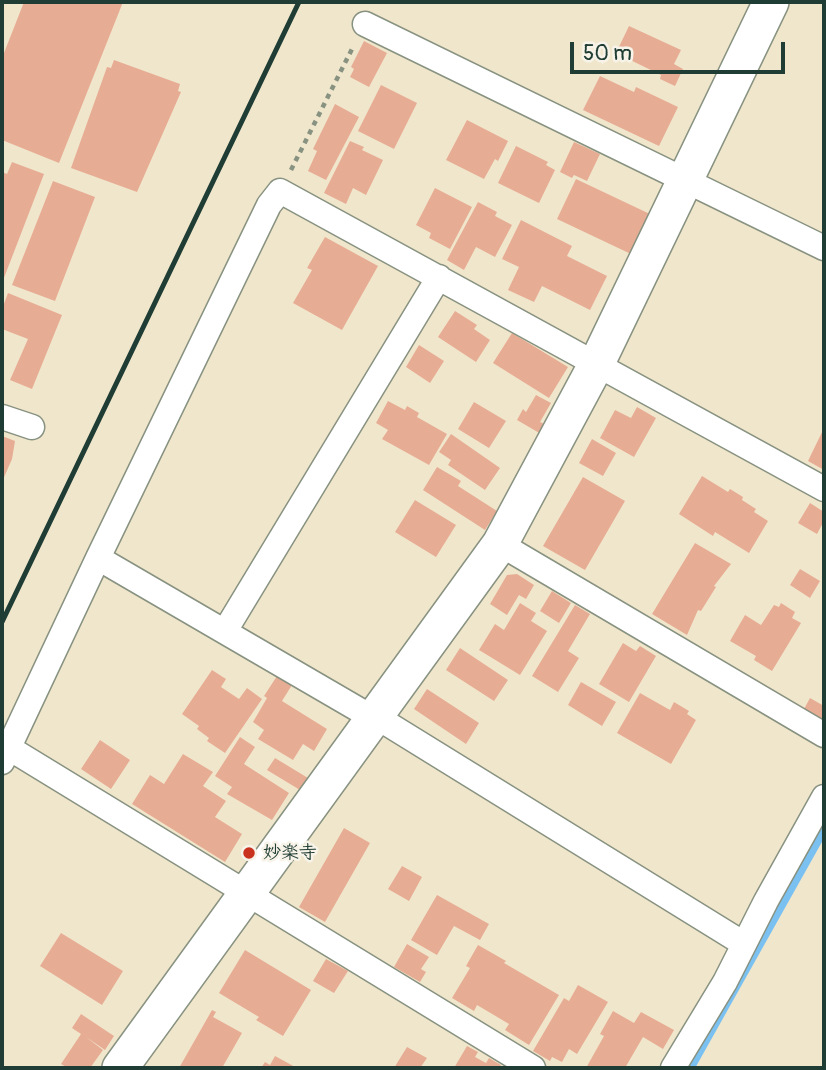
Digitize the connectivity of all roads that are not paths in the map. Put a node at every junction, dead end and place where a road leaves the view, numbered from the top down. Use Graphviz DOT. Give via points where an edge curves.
graph roads {
  1 [pos="771,2"];
  2 [pos="365,24"];
  3 [pos="686,182"];
  4 [pos="824,248"];
  5 [pos="439,277"];
  6 [pos="597,363"];
  7 [pos="2,417"];
  8 [pos="32,427"];
  9 [pos="824,489"];
  10 [pos="500,544"];
  11 [pos="98,558"];
  12 [pos="225,632"];
  13 [pos="374,717"];
  14 [pos="824,734"];
  15 [pos="5,755"];
  16 [pos="824,797"];
  17 [pos="246,892"];
  18 [pos="744,944"];
  19 [pos="120,1068"];
  20 [pos="533,1068"];
  21 [pos="673,1068"];
  1 -- 3 [label="street"];
  2 -- 3 [label="street"];
  3 -- 4 [label="street"];
  3 -- 6 [label="street"];
  5 -- 6 [label="street"];
  5 -- 11 [label="street" via="280,191 269,205"];
  5 -- 12 [label="street"];
  6 -- 9 [label="street"];
  6 -- 10 [label="street"];
  7 -- 8 [label="street"];
  10 -- 13 [label="street"];
  10 -- 14 [label="street"];
  11 -- 12 [label="street"];
  11 -- 15 [label="street"];
  12 -- 13 [label="street"];
  13 -- 17 [label="street"];
  13 -- 18 [label="street"];
  15 -- 17 [label="street"];
  16 -- 18 [label="street"];
  17 -- 19 [label="street"];
  17 -- 20 [label="street"];
  18 -- 21 [label="street"];
}
